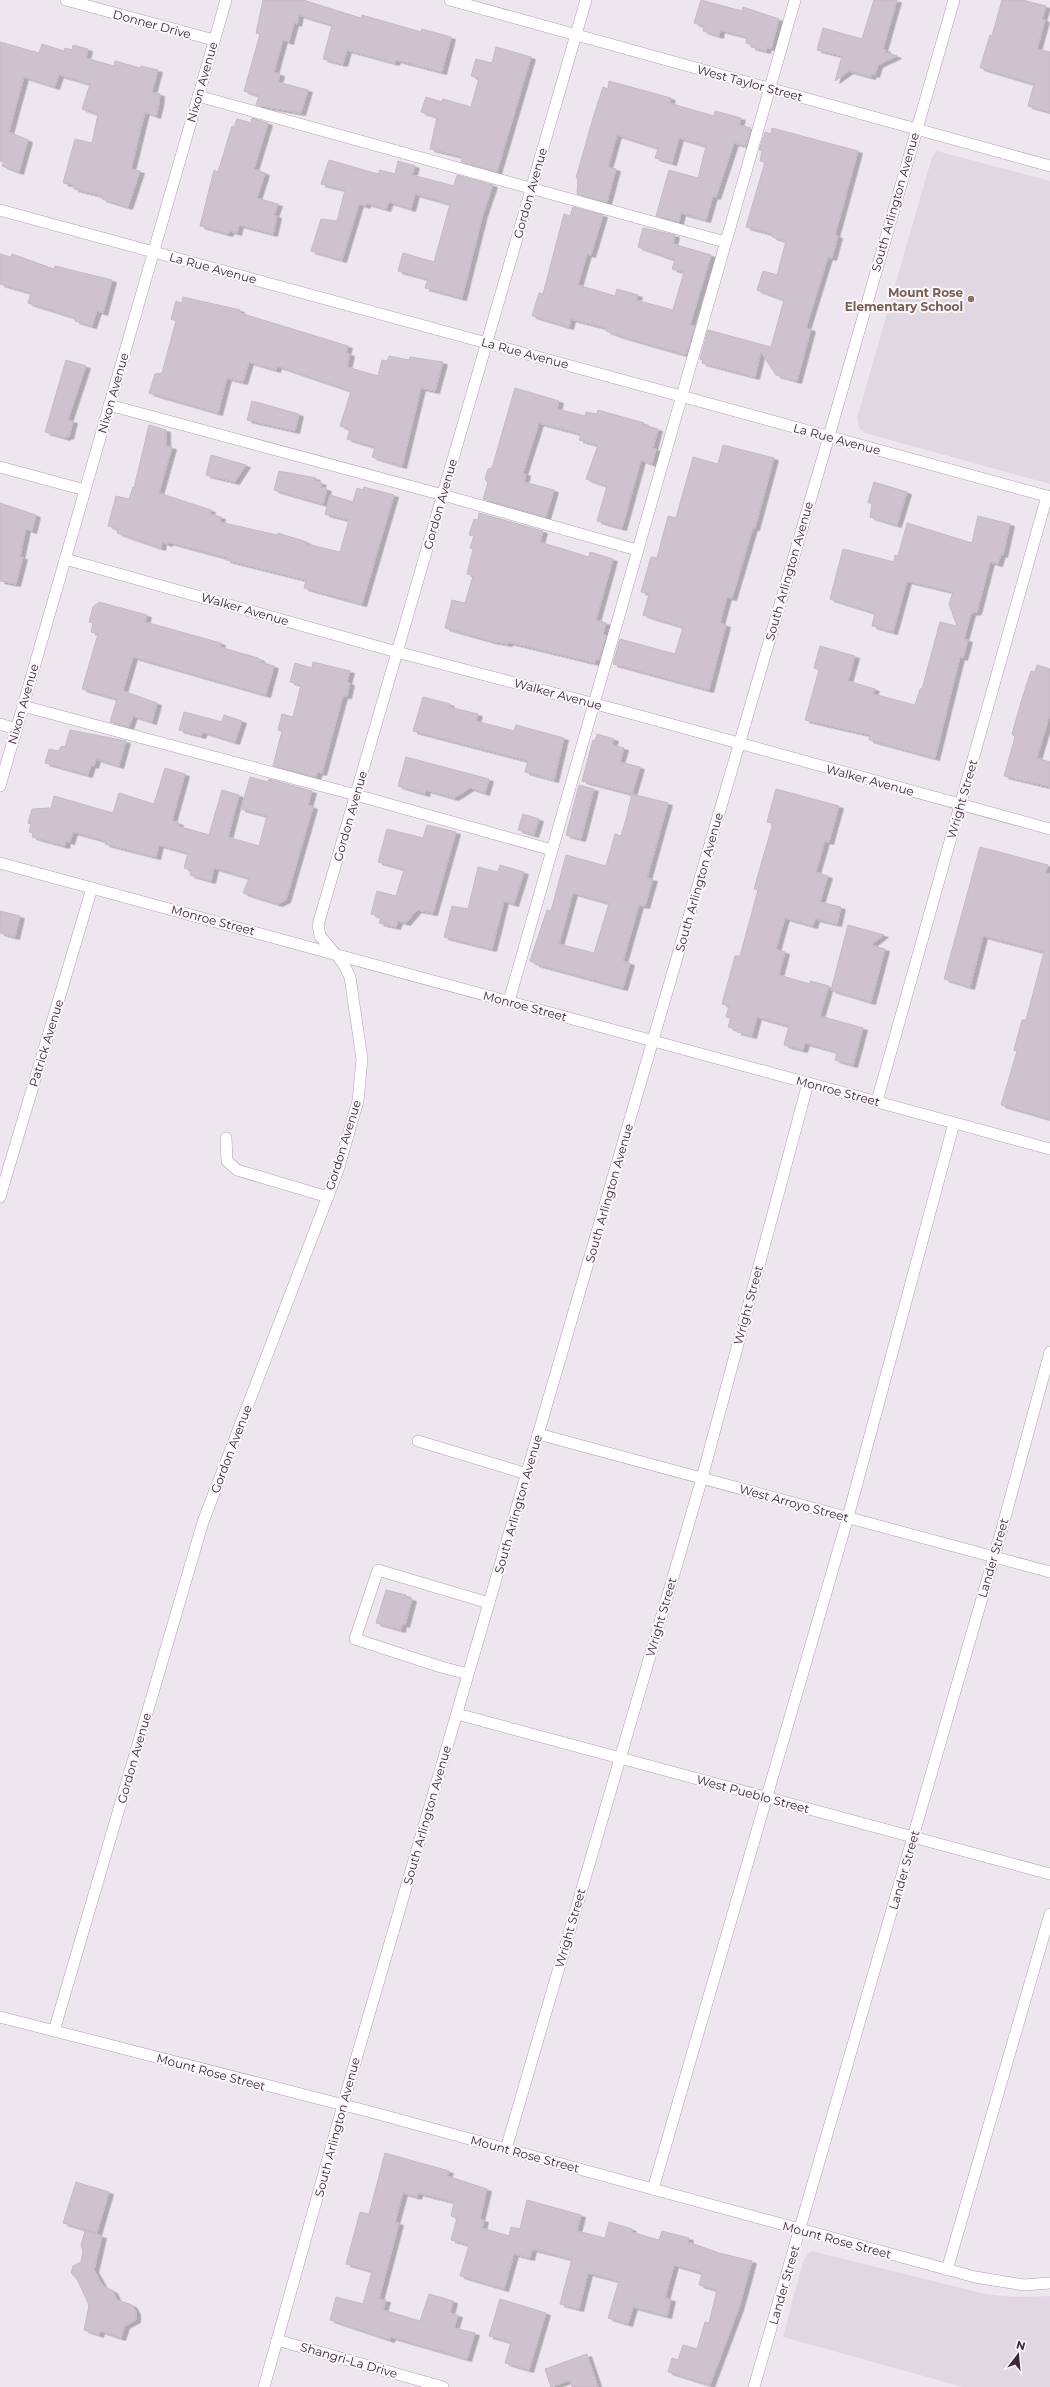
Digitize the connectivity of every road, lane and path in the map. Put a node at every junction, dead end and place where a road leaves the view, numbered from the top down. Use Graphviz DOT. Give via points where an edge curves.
graph roads {
  1 [pos="66,0"];
  2 [pos="226,0"];
  3 [pos="450,0"];
  4 [pos="586,0"];
  5 [pos="795,0"];
  6 [pos="954,0"];
  7 [pos="576,35"];
  8 [pos="214,40"];
  9 [pos="770,89"];
  10 [pos="198,96"];
  11 [pos="916,130"];
  12 [pos="1050,166"];
  13 [pos="532,187"];
  14 [pos="0,210"];
  15 [pos="725,242"];
  16 [pos="154,252"];
  17 [pos="487,343"];
  18 [pos="680,396"];
  19 [pos="109,405"];
  20 [pos="829,436"];
  21 [pos="0,467"];
  22 [pos="85,490"];
  23 [pos="443,495"];
  24 [pos="1048,496"];
  25 [pos="637,550"];
  26 [pos="65,559"];
  27 [pos="397,652"];
  28 [pos="593,703"];
  29 [pos="23,706"];
  30 [pos="0,724"];
  31 [pos="16,729"];
  32 [pos="739,744"];
  33 [pos="0,786"];
  34 [pos="356,795"];
  35 [pos="960,805"];
  36 [pos="1050,829"];
  37 [pos="552,850"];
  38 [pos="0,863"];
  39 [pos="92,888"];
  40 [pos="337,954"];
  41 [pos="509,1001"];
  42 [pos="653,1041"];
  43 [pos="808,1083"];
  44 [pos="878,1102"];
  45 [pos="954,1122"];
  46 [pos="226,1138"];
  47 [pos="1050,1149"];
  48 [pos="0,1197"];
  49 [pos="328,1197"];
  50 [pos="1050,1352"];
  51 [pos="538,1434"];
  52 [pos="418,1441"];
  53 [pos="527,1474"];
  54 [pos="702,1478"];
  55 [pos="848,1517"];
  56 [pos="994,1557"];
  57 [pos="1050,1572"];
  58 [pos="489,1603"];
  59 [pos="468,1674"];
  60 [pos="457,1714"];
  61 [pos="620,1758"];
  62 [pos="768,1797"];
  63 [pos="913,1837"];
  64 [pos="1050,1874"];
  65 [pos="1050,1914"];
  66 [pos="0,2017"];
  67 [pos="54,2031"];
  68 [pos="344,2105"];
  69 [pos="506,2149"];
  70 [pos="653,2189"];
  71 [pos="800,2229"];
  72 [pos="947,2270"];
  73 [pos="1050,2283"];
  74 [pos="278,2340"];
  75 [pos="264,2387"];
  76 [pos="443,2387"];
  77 [pos="754,2387"];
  1 -- 8 [label="street, Donner Drive"];
  2 -- 8 [label="street, Nixon Avenue"];
  3 -- 7 [label="street, West Taylor Street"];
  4 -- 7 [label="street, Gordon Avenue"];
  5 -- 9 [label="street"];
  6 -- 11 [label="street, South Arlington Avenue"];
  7 -- 9 [label="street, West Taylor Street"];
  7 -- 13 [label="street, Gordon Avenue"];
  8 -- 10 [label="street, Nixon Avenue"];
  9 -- 11 [label="street, West Taylor Street"];
  9 -- 15 [label="street"];
  10 -- 13 [label="street"];
  10 -- 16 [label="street, Nixon Avenue"];
  11 -- 12 [label="street, West Taylor Street"];
  11 -- 20 [label="street, South Arlington Avenue"];
  13 -- 15 [label="street"];
  13 -- 17 [label="street, Gordon Avenue"];
  14 -- 16 [label="street, La Rue Avenue"];
  15 -- 18 [label="street"];
  16 -- 17 [label="street, La Rue Avenue"];
  16 -- 19 [label="street, Nixon Avenue"];
  17 -- 18 [label="street, La Rue Avenue"];
  17 -- 23 [label="street, Gordon Avenue"];
  18 -- 20 [label="street, La Rue Avenue"];
  18 -- 25 [label="street"];
  19 -- 22 [label="street, Nixon Avenue"];
  19 -- 23 [label="street"];
  20 -- 24 [label="street, La Rue Avenue"];
  20 -- 32 [label="street, South Arlington Avenue"];
  21 -- 22 [label="street"];
  22 -- 26 [label="street, Nixon Avenue"];
  23 -- 25 [label="street"];
  23 -- 27 [label="street, Gordon Avenue"];
  24 -- 35 [label="street, Wright Street"];
  25 -- 28 [label="street"];
  26 -- 27 [label="street, Walker Avenue"];
  26 -- 29 [label="street, Nixon Avenue"];
  27 -- 28 [label="street, Walker Avenue"];
  27 -- 34 [label="street, Gordon Avenue"];
  28 -- 32 [label="street, Walker Avenue"];
  28 -- 37 [label="street"];
  29 -- 31 [label="street, Nixon Avenue"];
  29 -- 34 [label="street"];
  30 -- 31 [label="street"];
  31 -- 33 [label="street, Nixon Avenue"];
  32 -- 35 [label="street, Walker Avenue"];
  32 -- 42 [label="street, South Arlington Avenue"];
  34 -- 37 [label="street"];
  34 -- 40 [label="street, Gordon Avenue" via="318,925 320,936"];
  35 -- 36 [label="street, Walker Avenue"];
  35 -- 44 [label="street, Wright Street"];
  37 -- 41 [label="street"];
  38 -- 39 [label="street, Monroe Street"];
  39 -- 40 [label="street, Monroe Street"];
  39 -- 48 [label="street, Patrick Avenue"];
  40 -- 41 [label="street, Monroe Street"];
  40 -- 49 [label="street, Gordon Avenue" via="350,977 361,1065 358,1101 353,1122"];
  41 -- 42 [label="street, Monroe Street"];
  42 -- 43 [label="street, Monroe Street"];
  42 -- 51 [label="street, South Arlington Avenue"];
  43 -- 44 [label="street, Monroe Street"];
  43 -- 54 [label="street, Wright Street"];
  44 -- 45 [label="street, Monroe Street"];
  45 -- 47 [label="street, Monroe Street"];
  45 -- 55 [label="street"];
  46 -- 49 [label="street" via="226,1161 237,1170"];
  49 -- 67 [label="street, Gordon Avenue" via="203,1522"];
  50 -- 56 [label="street, Lander Street"];
  51 -- 53 [label="street, South Arlington Avenue"];
  51 -- 54 [label="street, West Arroyo Street"];
  52 -- 53 [label="street"];
  53 -- 58 [label="street, South Arlington Avenue"];
  54 -- 55 [label="street, West Arroyo Street"];
  54 -- 61 [label="street, Wright Street"];
  55 -- 56 [label="street, West Arroyo Street"];
  55 -- 62 [label="street"];
  56 -- 57 [label="street, West Arroyo Street"];
  56 -- 63 [label="street, Lander Street"];
  58 -- 59 [label="street, South Arlington Avenue"];
  58 -- 59 [label="street" via="378,1570 355,1639"];
  59 -- 60 [label="street, South Arlington Avenue"];
  60 -- 61 [label="street, West Pueblo Street"];
  60 -- 68 [label="street, South Arlington Avenue"];
  61 -- 62 [label="street, West Pueblo Street"];
  61 -- 69 [label="street, Wright Street"];
  62 -- 63 [label="street, West Pueblo Street"];
  62 -- 70 [label="street"];
  63 -- 64 [label="street, West Pueblo Street"];
  63 -- 71 [label="street, Lander Street"];
  65 -- 72 [label="street"];
  66 -- 67 [label="street, Mount Rose Street"];
  67 -- 68 [label="street, Mount Rose Street"];
  68 -- 69 [label="street, Mount Rose Street"];
  68 -- 74 [label="street, South Arlington Avenue"];
  69 -- 70 [label="street, Mount Rose Street"];
  70 -- 71 [label="street, Mount Rose Street"];
  71 -- 72 [label="street, Mount Rose Street"];
  71 -- 77 [label="street, Lander Street"];
  72 -- 73 [label="street, Mount Rose Street" via="996,2282"];
  74 -- 75 [label="street, South Arlington Avenue"];
  74 -- 76 [label="street, Shangri-La Drive"];
}
